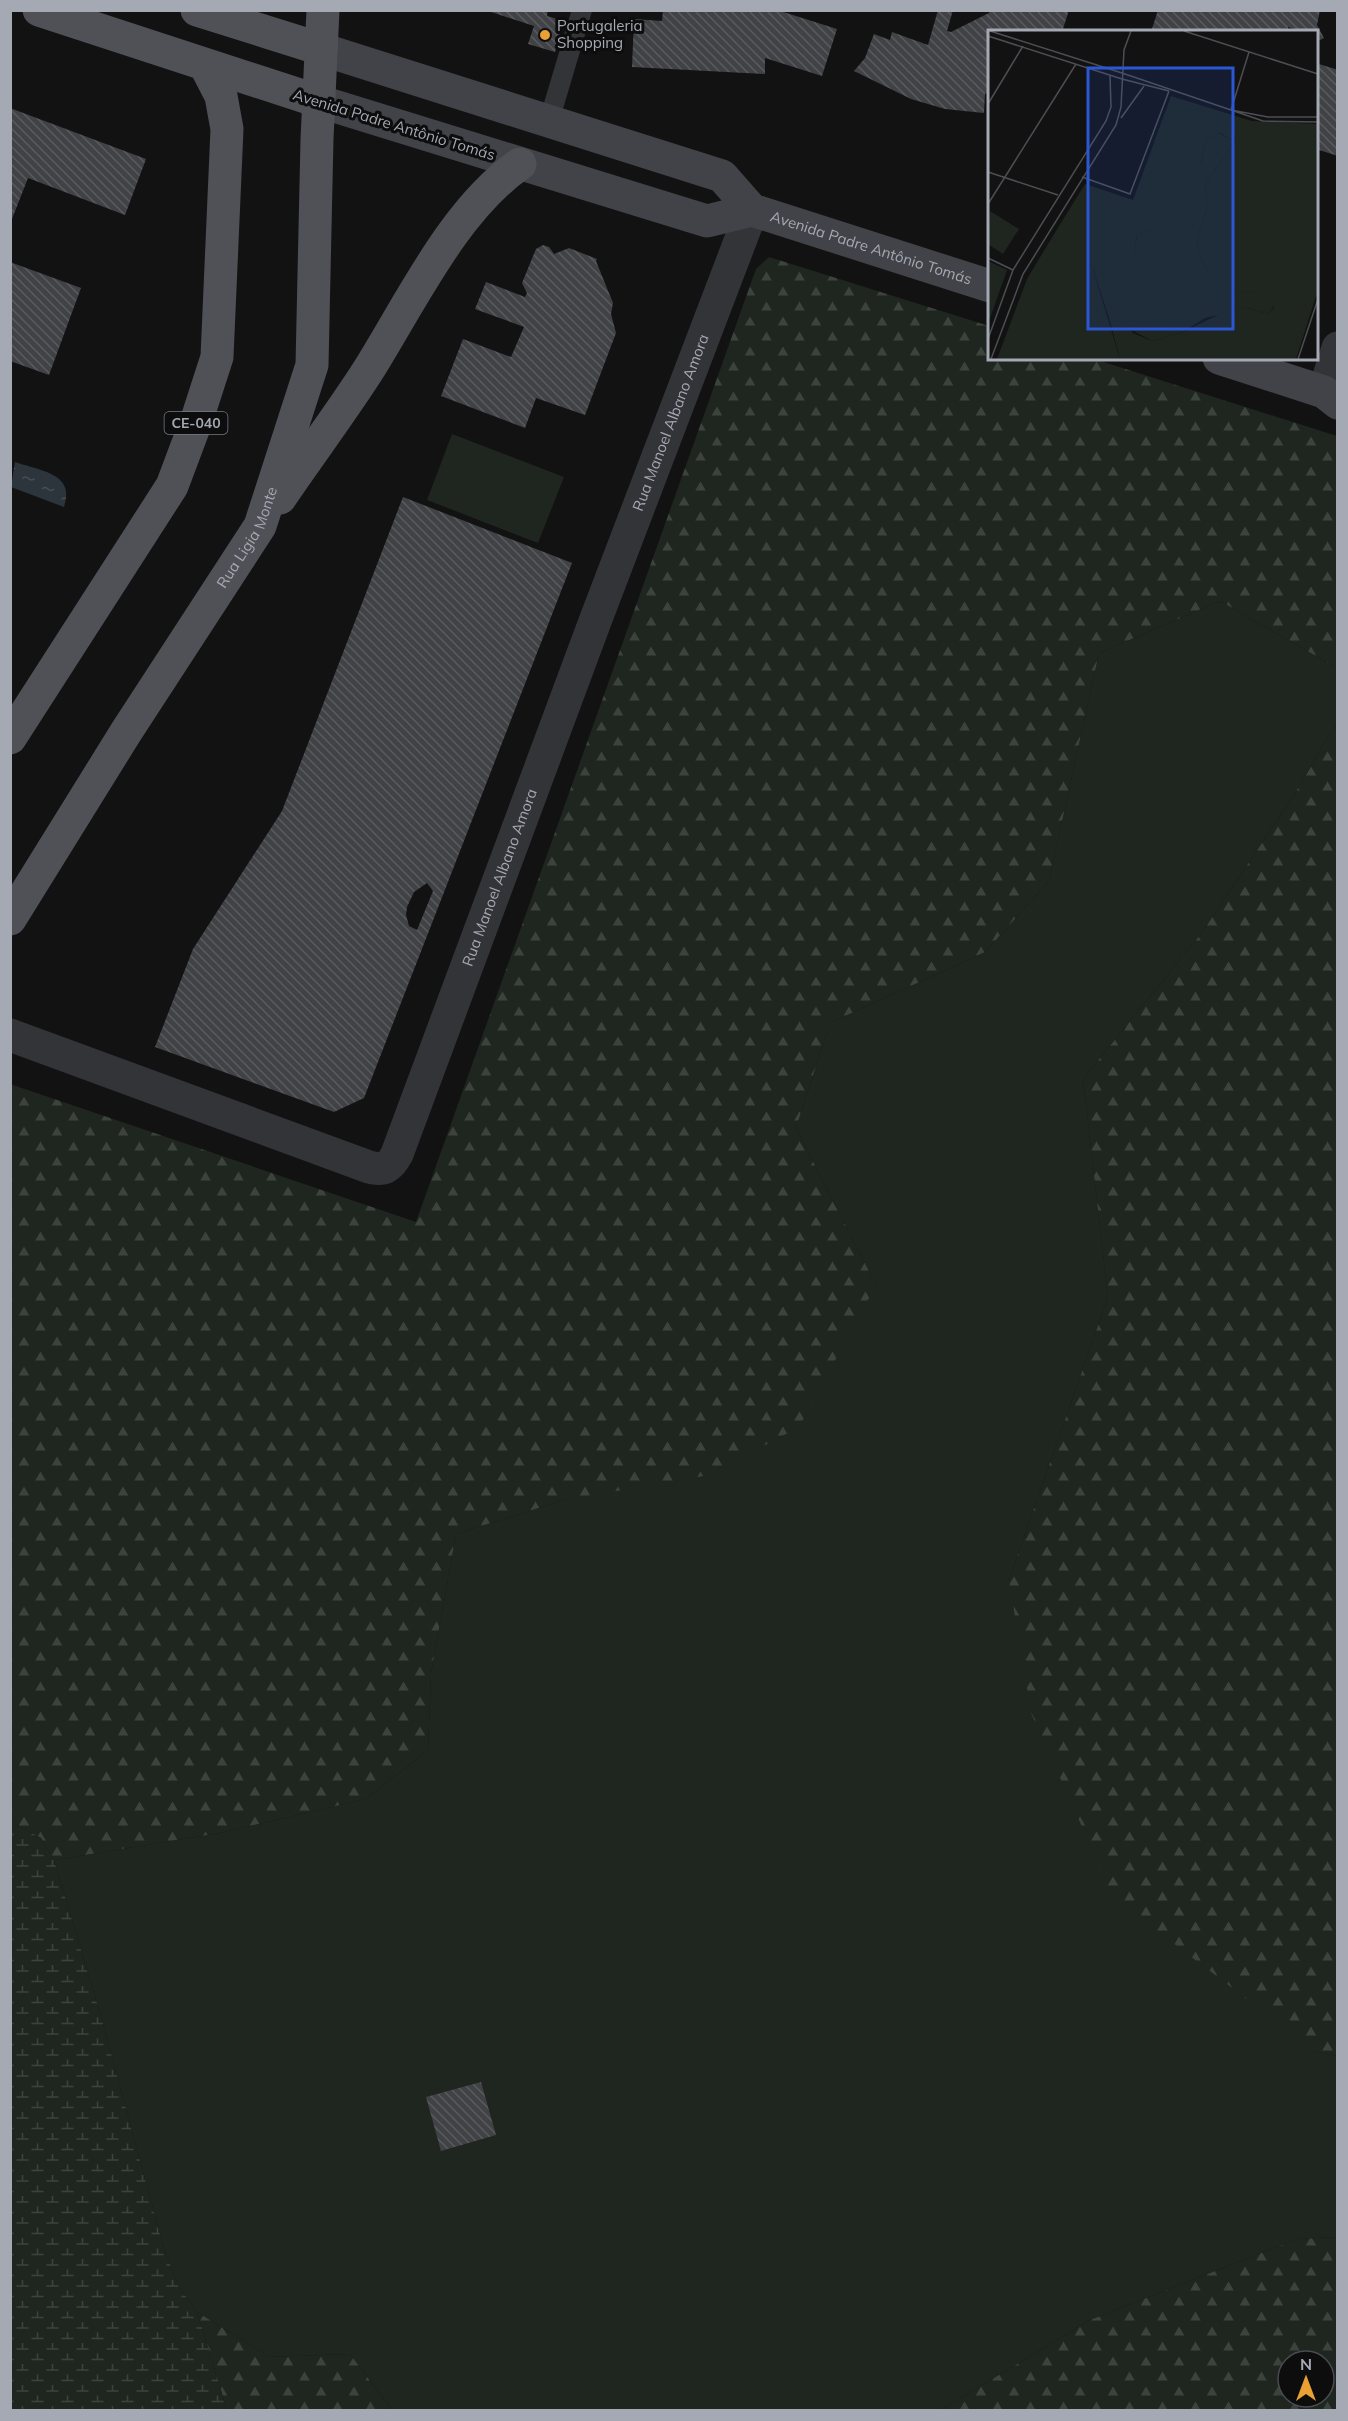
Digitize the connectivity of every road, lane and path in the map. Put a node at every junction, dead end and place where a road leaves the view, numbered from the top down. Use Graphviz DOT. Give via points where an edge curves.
graph roads {
  1 [pos="39,10"];
  2 [pos="197,10"];
  3 [pos="323,10"];
  4 [pos="582,10"];
  5 [pos="321,49"];
  6 [pos="205,65"];
  7 [pos="318,101"];
  8 [pos="549,121"];
  9 [pos="520,164"];
  10 [pos="752,210"];
  11 [pos="988,285"];
  12 [pos="1338,348"];
  13 [pos="1225,360"];
  14 [pos="1333,395"];
  15 [pos="260,526"];
  16 [pos="10,738"];
  17 [pos="10,919"];
  18 [pos="10,1035"];
  1 -- 6 [label="main road, Avenida Padre Antônio Tomás"];
  2 -- 5 [label="main road, Avenida Padre Antônio Tomás"];
  3 -- 5 [label="main road, Rua Ligia Monte"];
  4 -- 8 [label="lane"];
  5 -- 7 [label="main road, Rua Ligia Monte"];
  5 -- 8 [label="street, Avenida Padre Antônio Tomás"];
  6 -- 7 [label="main road, Avenida Padre Antônio Tomás"];
  6 -- 16 [label="main road, CE-040" via="221,96 227,129 217,357 172,486"];
  7 -- 9 [label="street, Avenida Padre Antônio Tomás"];
  7 -- 15 [label="main road, Rua Ligia Monte" via="312,365"];
  8 -- 10 [label="street, Avenida Padre Antônio Tomás" via="722,176"];
  9 -- 10 [label="street, Avenida Padre Antônio Tomás" via="707,221"];
  9 -- 15 [label="main road" via="482,197 425,275 368,371"];
  10 -- 11 [label="street, Avenida Padre Antônio Tomás"];
  10 -- 18 [label="street, Rua Manoel Albano Amora" via="390,1166 381,1170 369,1167"];
  12 -- 14 [label="street"];
  13 -- 14 [label="street"];
  15 -- 17 [label="main road, Rua Ligia Monte"];
}
